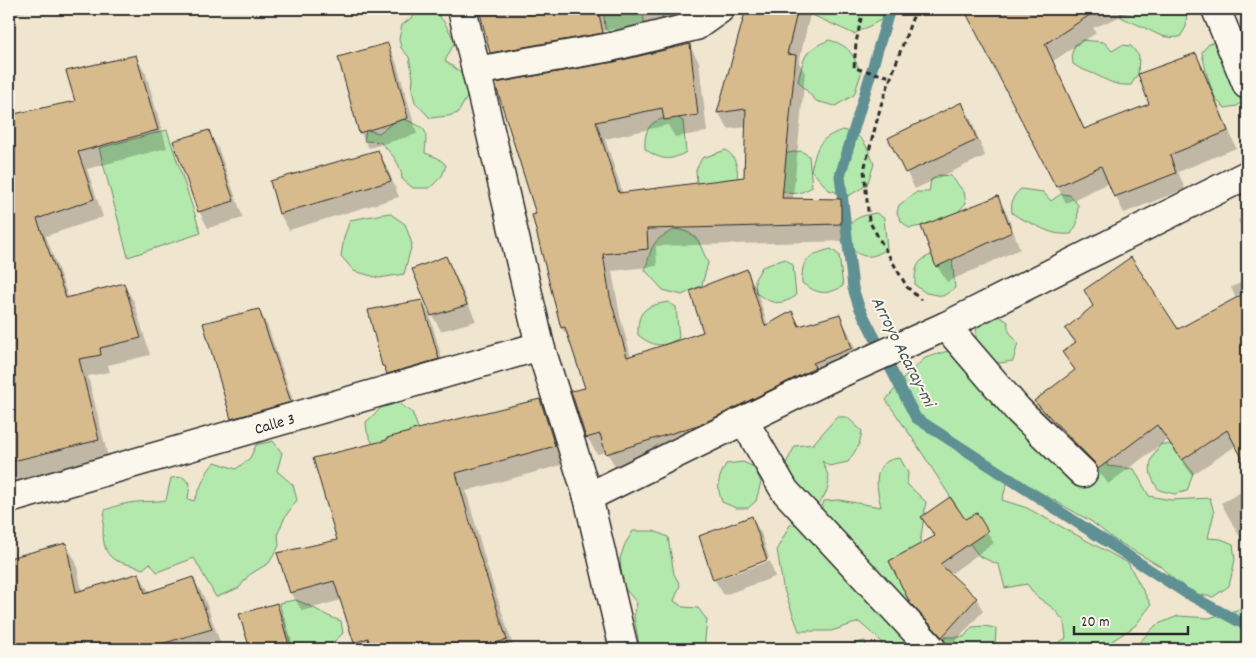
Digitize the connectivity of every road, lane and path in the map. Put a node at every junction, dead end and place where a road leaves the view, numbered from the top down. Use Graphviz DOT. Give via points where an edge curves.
graph roads {
  1 [pos="462,9"];
  2 [pos="720,9"];
  3 [pos="863,9"];
  4 [pos="918,9"];
  5 [pos="1216,9"];
  6 [pos="476,71"];
  7 [pos="891,77"];
  8 [pos="1247,85"];
  9 [pos="1247,175"];
  10 [pos="946,326"];
  11 [pos="540,346"];
  12 [pos="744,421"];
  13 [pos="1083,473"];
  14 [pos="588,497"];
  15 [pos="9,499"];
  16 [pos="624,649"];
  17 [pos="932,649"];
  1 -- 6 [label="street"];
  2 -- 6 [label="street" via="696,26 611,47"];
  3 -- 7 [label="path" via="854,68"];
  4 -- 7 [label="path"];
  5 -- 8 [label="street"];
  6 -- 11 [label="street"];
  7 -- 10 [label="path" via="864,170 869,221 907,286"];
  9 -- 10 [label="street"];
  10 -- 12 [label="street"];
  10 -- 13 [label="street" via="1018,410"];
  11 -- 14 [label="street"];
  11 -- 15 [label="street, Calle 3"];
  12 -- 14 [label="street"];
  12 -- 17 [label="street" via="785,491"];
  14 -- 16 [label="street"];
}
